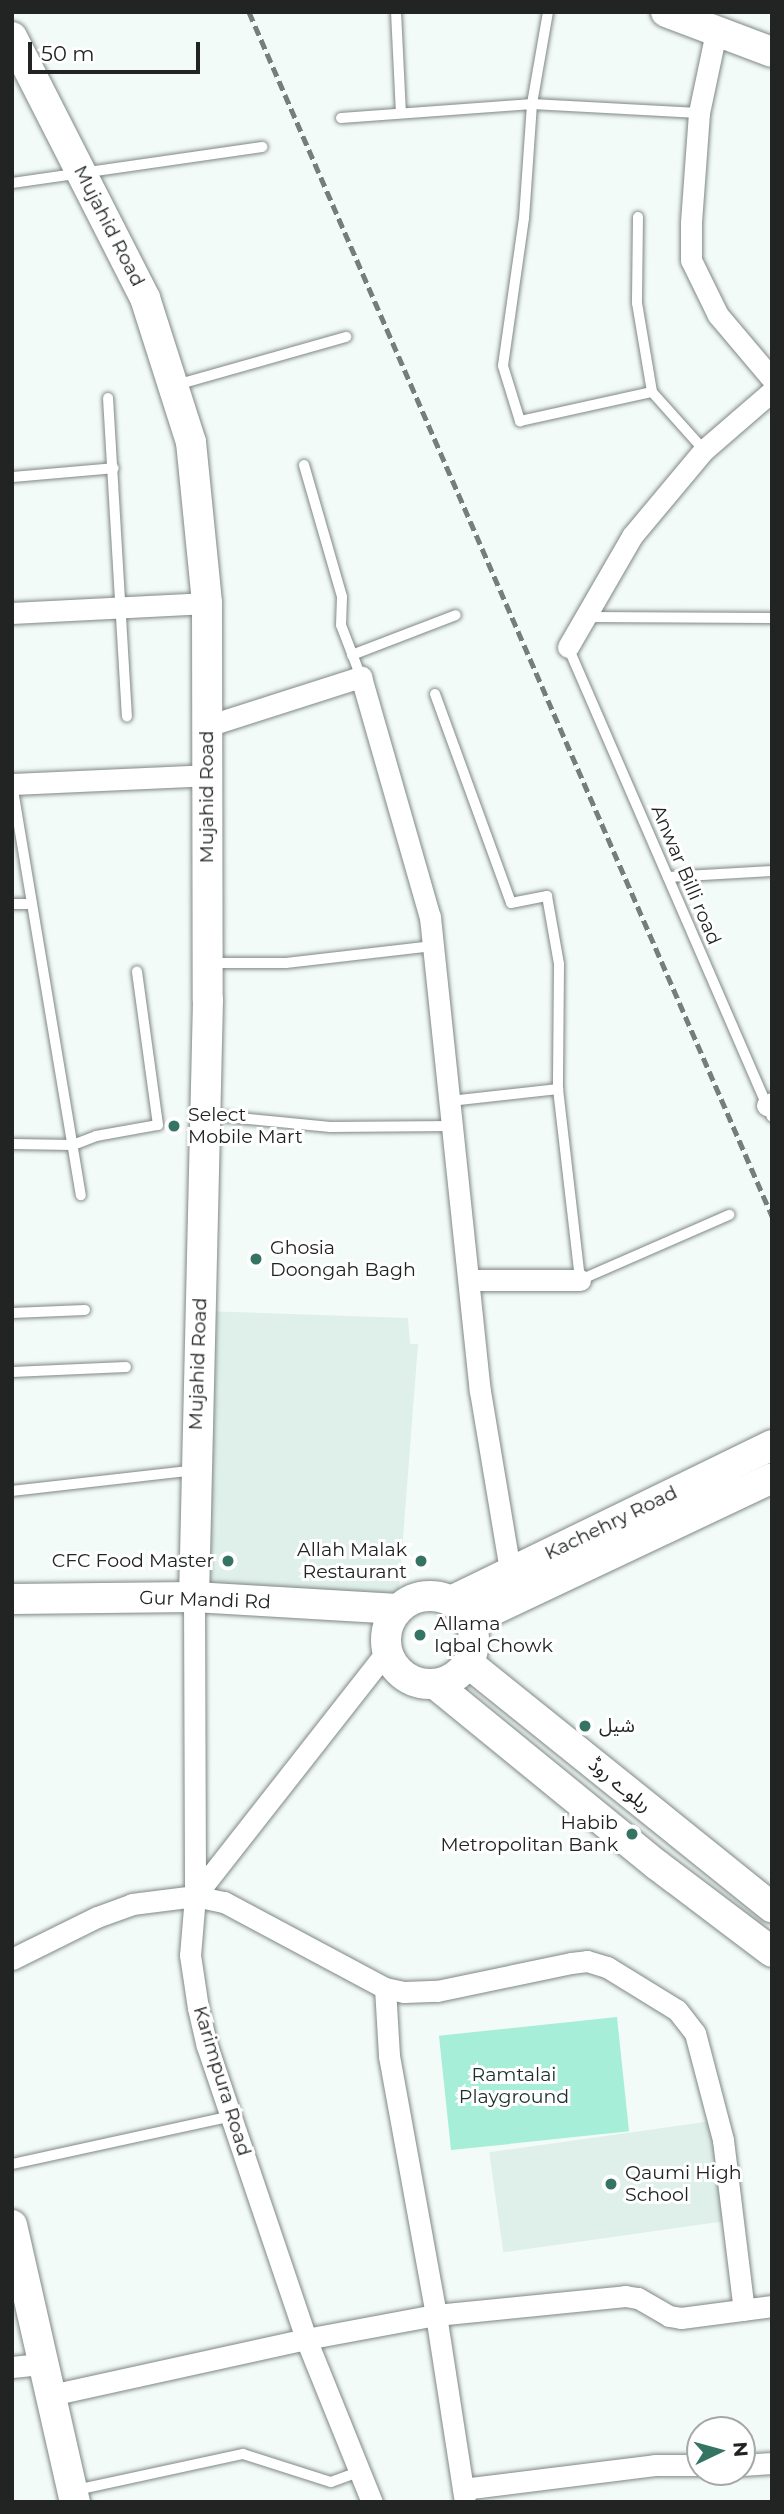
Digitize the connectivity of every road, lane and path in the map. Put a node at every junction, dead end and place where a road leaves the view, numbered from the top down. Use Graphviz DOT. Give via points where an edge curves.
graph roads {
  1 [pos="396,12"];
  2 [pos="548,12"];
  3 [pos="666,12"];
  4 [pos="716,32"];
  5 [pos="12,37"];
  6 [pos="772,52"];
  7 [pos="532,104"];
  8 [pos="401,113"];
  9 [pos="699,113"];
  10 [pos="341,118"];
  11 [pos="262,147"];
  12 [pos="82,174"];
  13 [pos="12,183"];
  14 [pos="638,217"];
  15 [pos="346,337"];
  16 [pos="772,379"];
  17 [pos="173,385"];
  18 [pos="772,391"];
  19 [pos="652,392"];
  20 [pos="108,398"];
  21 [pos="704,450"];
  22 [pos="304,465"];
  23 [pos="114,468"];
  24 [pos="12,477"];
  25 [pos="207,603"];
  26 [pos="122,607"];
  27 [pos="12,613"];
  28 [pos="456,615"];
  29 [pos="586,617"];
  30 [pos="772,618"];
  31 [pos="568,647"];
  32 [pos="352,654"];
  33 [pos="361,677"];
  34 [pos="435,694"];
  35 [pos="127,716"];
  36 [pos="207,726"];
  37 [pos="207,775"];
  38 [pos="12,784"];
  39 [pos="772,871"];
  40 [pos="668,877"];
  41 [pos="12,904"];
  42 [pos="32,904"];
  43 [pos="433,946"];
  44 [pos="208,963"];
  45 [pos="138,971"];
  46 [pos="558,1089"];
  47 [pos="450,1101"];
  48 [pos="770,1108"];
  49 [pos="205,1115"];
  50 [pos="452,1126"];
  51 [pos="12,1144"];
  52 [pos="73,1146"];
  53 [pos="81,1195"];
  54 [pos="729,1215"];
  55 [pos="469,1280"];
  56 [pos="580,1280"];
  57 [pos="85,1310"];
  58 [pos="12,1313"];
  59 [pos="126,1367"];
  60 [pos="12,1372"];
  61 [pos="772,1445"];
  62 [pos="195,1469"];
  63 [pos="772,1478"];
  64 [pos="12,1491"];
  65 [pos="510,1571"];
  66 [pos="194,1597"];
  67 [pos="12,1599"];
  68 [pos="398,1609"];
  69 [pos="461,1611"];
  70 [pos="387,1651"];
  71 [pos="468,1663"];
  72 [pos="435,1684"];
  73 [pos="195,1896"];
  74 [pos="772,1907"];
  75 [pos="772,1952"];
  76 [pos="12,1959"];
  77 [pos="385,1989"];
  78 [pos="232,2116"];
  79 [pos="12,2164"];
  80 [pos="12,2225"];
  81 [pos="772,2306"];
  82 [pos="744,2310"];
  83 [pos="436,2315"];
  84 [pos="306,2339"];
  85 [pos="43,2364"];
  86 [pos="12,2367"];
  87 [pos="51,2395"];
  88 [pos="686,2465"];
  89 [pos="361,2471"];
  90 [pos="464,2495"];
  91 [pos="74,2496"];
  92 [pos="372,2502"];
  1 -- 8 [label="lane"];
  2 -- 7 [label="lane"];
  3 -- 4 [label="main road"];
  4 -- 6 [label="main road"];
  4 -- 9 [label="street"];
  5 -- 12 [label="main road, Mujahid Road"];
  7 -- 8 [label="lane"];
  7 -- 9 [label="lane"];
  7 -- 19 [label="lane" via="524,218 503,366 520,421"];
  8 -- 10 [label="lane"];
  9 -- 16 [label="street" via="691,260 719,315"];
  11 -- 12 [label="lane"];
  12 -- 13 [label="lane"];
  12 -- 17 [label="main road, Mujahid Road" via="145,298"];
  14 -- 19 [label="lane" via="637,303"];
  15 -- 17 [label="lane"];
  17 -- 25 [label="main road, Mujahid Road" via="191,442"];
  18 -- 21 [label="street"];
  19 -- 21 [label="lane"];
  20 -- 23 [label="lane"];
  21 -- 29 [label="street" via="632,536"];
  22 -- 32 [label="lane" via="342,597 341,625"];
  23 -- 24 [label="lane"];
  23 -- 26 [label="lane"];
  25 -- 26 [label="street"];
  25 -- 36 [label="main road, Mujahid Road"];
  26 -- 27 [label="street"];
  26 -- 35 [label="lane"];
  28 -- 32 [label="lane"];
  29 -- 30 [label="lane"];
  29 -- 31 [label="street"];
  31 -- 40 [label="lane, Anwar Billi road"];
  32 -- 33 [label="lane"];
  33 -- 36 [label="street"];
  33 -- 43 [label="street" via="430,917"];
  34 -- 46 [label="lane" via="511,903 547,897 559,964"];
  36 -- 37 [label="main road, Mujahid Road"];
  37 -- 38 [label="street"];
  37 -- 44 [label="main road, Mujahid Road"];
  38 -- 42 [label="lane"];
  39 -- 40 [label="lane"];
  40 -- 48 [label="lane, Anwar Billi road"];
  41 -- 42 [label="lane"];
  42 -- 52 [label="lane"];
  43 -- 44 [label="lane" via="286,963"];
  43 -- 47 [label="street"];
  44 -- 49 [label="main road, Mujahid Road"];
  45 -- 52 [label="lane" via="158,1125 96,1136"];
  46 -- 47 [label="lane"];
  46 -- 56 [label="lane"];
  47 -- 50 [label="street"];
  49 -- 50 [label="lane" via="330,1127"];
  49 -- 62 [label="main road, Mujahid Road"];
  50 -- 55 [label="street"];
  51 -- 52 [label="lane"];
  52 -- 53 [label="lane"];
  54 -- 56 [label="lane"];
  55 -- 56 [label="street"];
  55 -- 65 [label="street" via="480,1391"];
  57 -- 58 [label="lane"];
  59 -- 60 [label="lane"];
  61 -- 65 [label="main road, Kachehry Road"];
  62 -- 64 [label="lane"];
  62 -- 66 [label="main road, Mujahid Road"];
  63 -- 69 [label="main road, Kachehry Road"];
  65 -- 69 [label="main road, Kachehry Road"];
  66 -- 67 [label="main road, Gur Mandi Rd"];
  66 -- 68 [label="main road, Gur Mandi Rd"];
  66 -- 73 [label="street, Karimpura Road"];
  68 -- 69 [label="main road" via="423,1596"];
  68 -- 70 [label="main road" via="386,1636"];
  69 -- 71 [label="main road" via="473,1650"];
  70 -- 72 [label="main road" via="404,1675"];
  70 -- 73 [label="street"];
  71 -- 72 [label="main road" via="458,1674"];
  71 -- 74 [label="main road, ریلوے روڈ"];
  72 -- 75 [label="main road"];
  73 -- 76 [label="street" via="132,1904"];
  73 -- 77 [label="street" via="224,1902"];
  73 -- 78 [label="street, Karimpura Road" via="192,1975 207,2046"];
  77 -- 82 [label="street" via="437,1991 587,1961 607,1967 677,2010 695,2033 721,2130"];
  77 -- 83 [label="street" via="389,2056"];
  78 -- 79 [label="lane"];
  78 -- 84 [label="street, Karimpura Road"];
  80 -- 85 [label="main road"];
  81 -- 82 [label="street"];
  82 -- 83 [label="street" via="681,2318 625,2296"];
  83 -- 84 [label="street"];
  83 -- 90 [label="street"];
  84 -- 87 [label="street"];
  84 -- 89 [label="street, Karimpura Road"];
  85 -- 86 [label="street"];
  85 -- 87 [label="main road"];
  87 -- 91 [label="main road"];
  88 -- 90 [label="street" via="655,2465"];
  89 -- 91 [label="lane" via="331,2482 243,2454"];
  89 -- 92 [label="street, Karimpura Road"];
}
